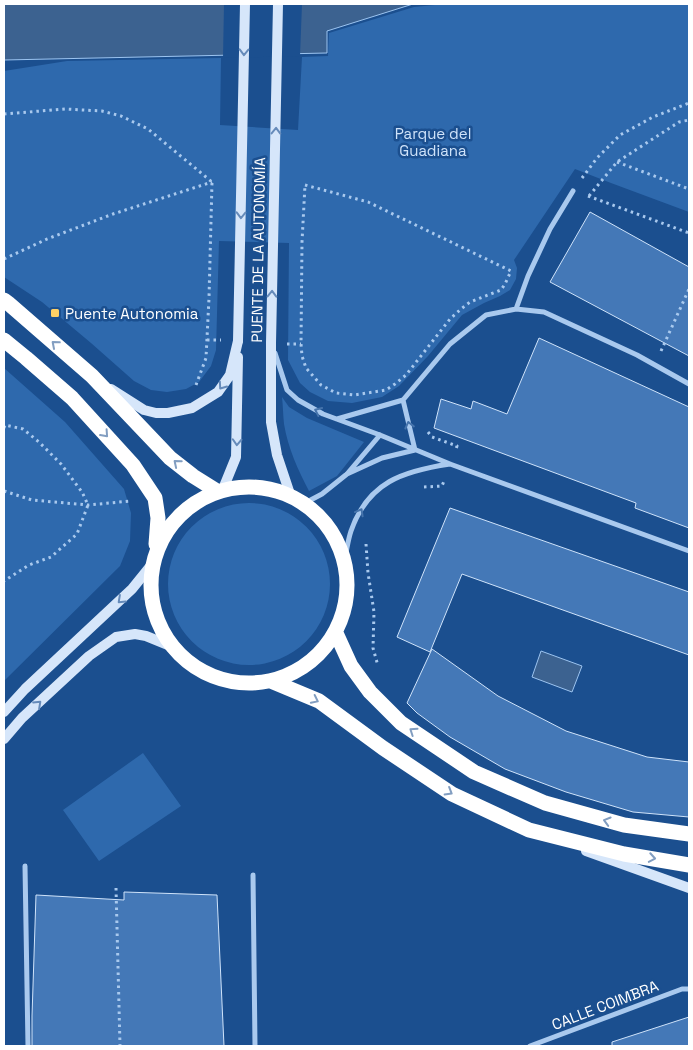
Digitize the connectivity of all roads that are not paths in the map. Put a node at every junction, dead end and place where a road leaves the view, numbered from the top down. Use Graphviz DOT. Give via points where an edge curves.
graph roads {
  1 [pos="245,4"];
  2 [pos="278,4"];
  3 [pos="573,191"];
  4 [pos="4,300"];
  5 [pos="516,309"];
  6 [pos="4,340"];
  7 [pos="238,341"];
  8 [pos="272,342"];
  9 [pos="92,376"];
  10 [pos="689,384"];
  11 [pos="403,400"];
  12 [pos="337,419"];
  13 [pos="380,435"];
  14 [pos="415,450"];
  15 [pos="450,464"];
  16 [pos="347,474"];
  17 [pos="220,490"];
  18 [pos="290,494"];
  19 [pos="305,503"];
  20 [pos="689,551"];
  21 [pos="154,558"];
  22 [pos="345,558"];
  23 [pos="336,633"];
  24 [pos="173,647"];
  25 [pos="270,681"];
  26 [pos="4,712"];
  27 [pos="4,739"];
  28 [pos="529,830"];
  29 [pos="689,834"];
  30 [pos="689,865"];
  31 [pos="25,866"];
  32 [pos="253,875"];
  33 [pos="689,888"];
  34 [pos="689,989"];
  35 [pos="28,1046"];
  36 [pos="254,1046"];
  37 [pos="530,1046"];
  1 -- 7 [label="main road, PUENTE DE LA AUTONOMÍA, one-way, bridge"];
  8 -- 2 [label="main road, PUENTE DE LA AUTONOMÍA, one-way, bridge"];
  3 -- 5 [label="street" via="550,229"];
  9 -- 4 [label="highway, one-way"];
  5 -- 10 [label="street" via="544,312 637,355"];
  5 -- 11 [label="street" via="486,315 450,344"];
  6 -- 21 [label="highway, one-way" via="72,398 133,465 155,498 158,518"];
  7 -- 9 [label="main road, one-way" via="230,374 218,392 192,408 156,413 144,410"];
  7 -- 17 [label="main road, PUENTE DE LA AUTONOMÍA, one-way" via="236,457"];
  12 -- 8 [label="street, one-way" via="310,407 287,390"];
  8 -- 18 [label="main road, PUENTE DE LA AUTONOMÍA" via="271,422"];
  17 -- 9 [label="highway, one-way" via="193,476 170,458"];
  11 -- 12 [label="street"];
  14 -- 11 [label="street, one-way"];
  12 -- 13 [label="street"];
  13 -- 14 [label="street"];
  13 -- 16 [label="street"];
  14 -- 15 [label="street"];
  14 -- 16 [label="street" via="382,458"];
  15 -- 20 [label="street"];
  22 -- 15 [label="street, one-way" via="361,509 375,491 396,477"];
  16 -- 19 [label="street"];
  17 -- 18 [label="highway" via="257,486"];
  17 -- 21 [label="highway" via="197,501 179,515 165,533"];
  18 -- 19 [label="highway"];
  19 -- 22 [label="highway" via="331,529"];
  21 -- 24 [label="highway" via="150,586 153,608"];
  21 -- 26 [label="main road, one-way" via="132,590"];
  22 -- 23 [label="highway" via="349,584 346,609"];
  23 -- 25 [label="highway" via="308,664 290,675"];
  29 -- 23 [label="highway, one-way" via="624,826 545,803 474,772 401,723 370,692 351,666"];
  24 -- 25 [label="highway" via="193,666 217,678 244,683"];
  27 -- 24 [label="main road, one-way" via="89,656 116,638 135,634"];
  25 -- 28 [label="highway, one-way" via="319,701 452,794"];
  28 -- 30 [label="highway, one-way" via="624,854"];
  28 -- 33 [label="main road"];
  31 -- 35 [label="street"];
  32 -- 36 [label="street"];
  34 -- 37 [label="street, CALLE COIMBRA"];
}
